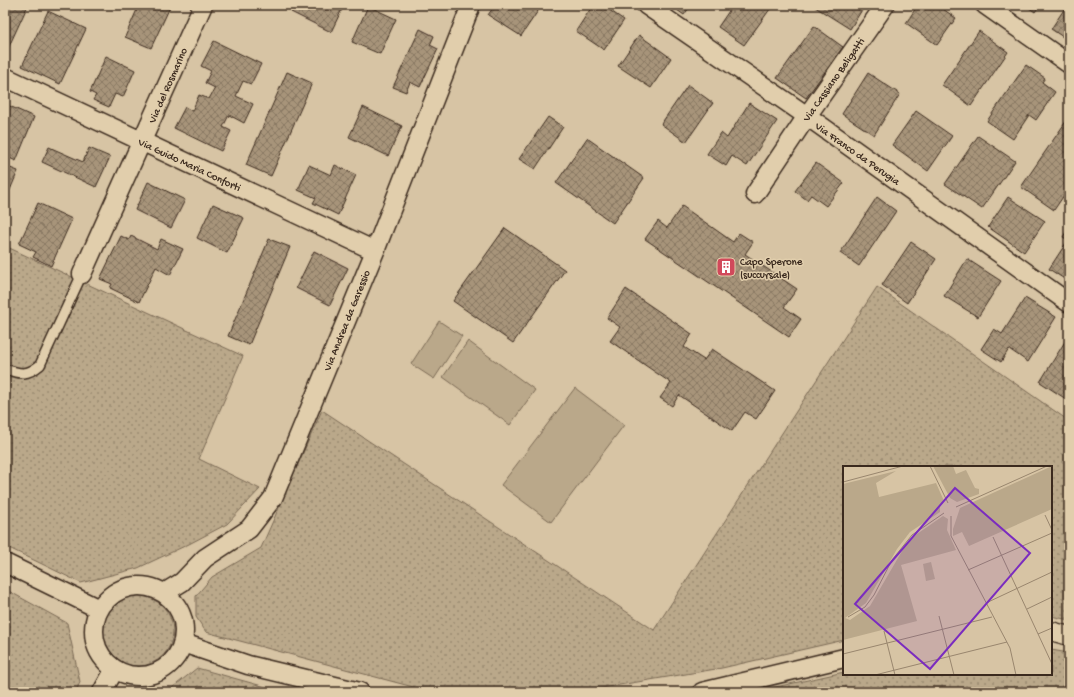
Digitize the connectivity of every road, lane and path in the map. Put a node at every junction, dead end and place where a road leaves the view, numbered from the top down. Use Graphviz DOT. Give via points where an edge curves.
graph roads {
  1 [pos="203,5"];
  2 [pos="646,5"];
  3 [pos="885,5"];
  4 [pos="985,5"];
  5 [pos="467,6"];
  6 [pos="1069,64"];
  7 [pos="5,77"];
  8 [pos="807,116"];
  9 [pos="142,141"];
  10 [pos="755,194"];
  11 [pos="375,250"];
  12 [pos="82,274"];
  13 [pos="1069,303"];
  14 [pos="5,369"];
  15 [pos="5,563"];
  16 [pos="164,593"];
  17 [pos="99,609"];
  18 [pos="1052,632"];
  19 [pos="1069,636"];
  20 [pos="183,643"];
  21 [pos="843,658"];
  22 [pos="114,669"];
  23 [pos="102,692"];
  24 [pos="360,692"];
  25 [pos="702,692"];
  1 -- 9 [label="street, Via del Rosmarino"];
  2 -- 8 [label="street, Via Franco da Perugia"];
  3 -- 8 [label="street, Via Cassiano Beligatti"];
  4 -- 6 [label="street"];
  5 -- 11 [label="street, Via Andrea da Garessio"];
  7 -- 9 [label="street, Via Guido Maria Conforti"];
  8 -- 10 [label="street, Via Cassiano Beligatti"];
  8 -- 13 [label="street, Via Franco da Perugia"];
  9 -- 11 [label="street, Via Guido Maria Conforti"];
  9 -- 12 [label="street, Via del Rosmarino"];
  11 -- 16 [label="street, Via Andrea da Garessio" via="273,498 249,530 205,558 182,582"];
  12 -- 14 [label="lane" via="40,365 26,374"];
  15 -- 17 [label="street"];
  16 -- 17 [label="street" via="151,587 121,589 108,597"];
  16 -- 20 [label="street" via="175,603 182,615"];
  17 -- 22 [label="street" via="94,622 97,648 104,660"];
  18 -- 19 [label="street"];
  20 -- 22 [label="street" via="177,656 168,666 155,673 142,676 128,675"];
  20 -- 24 [label="street" via="248,665"];
  21 -- 25 [label="street"];
  22 -- 23 [label="street"];
}
